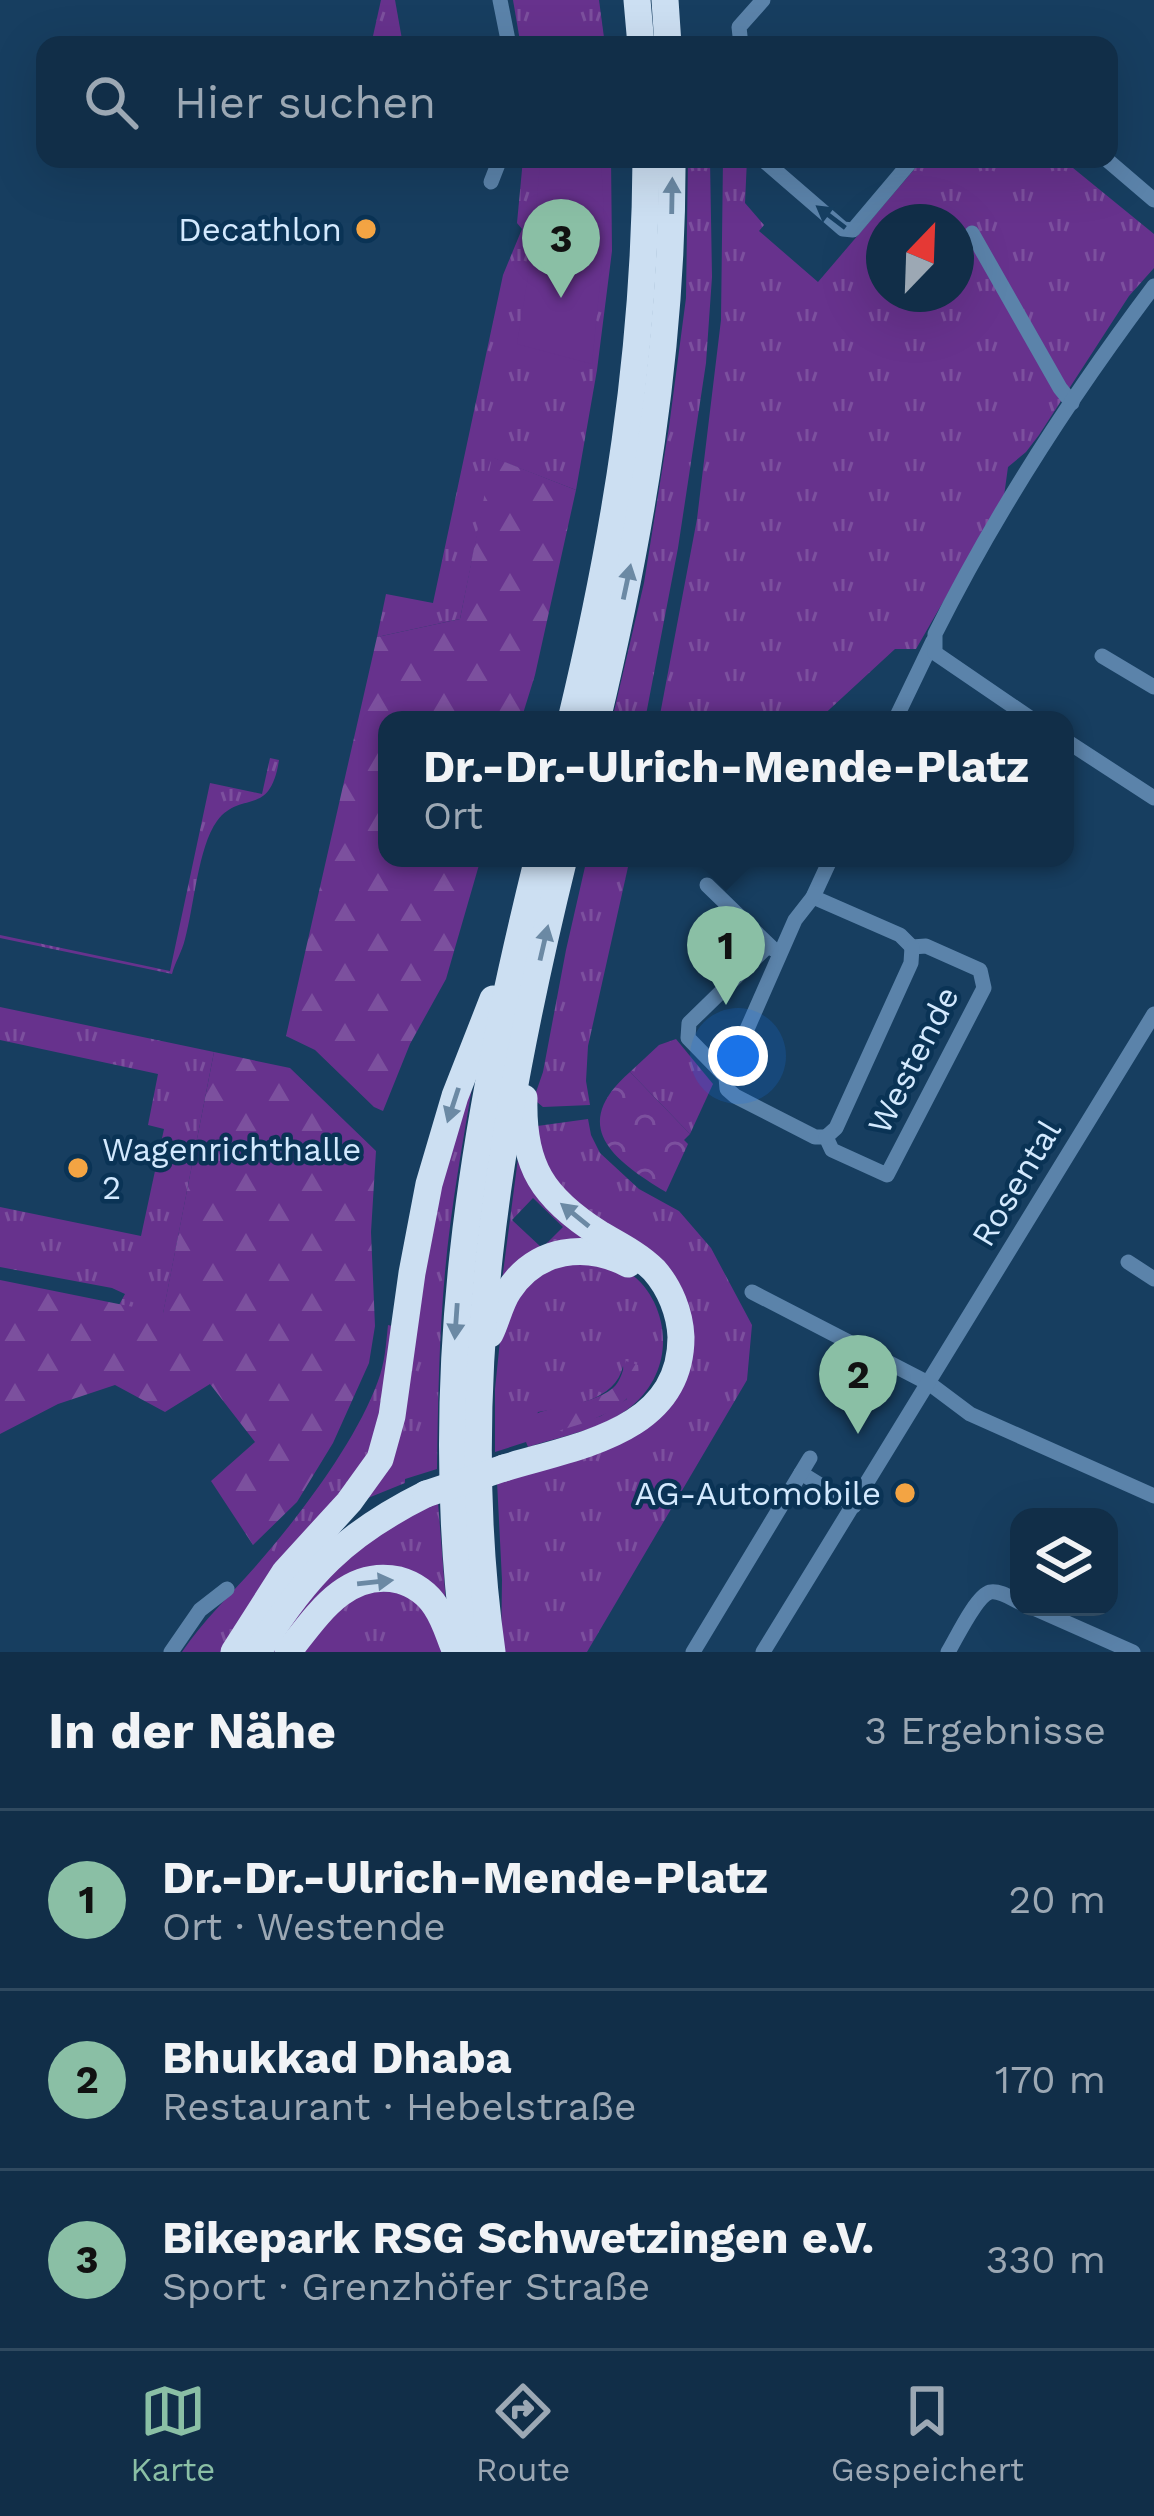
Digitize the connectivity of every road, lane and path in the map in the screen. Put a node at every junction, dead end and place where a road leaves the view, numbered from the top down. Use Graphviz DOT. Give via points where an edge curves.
graph roads {
  1 [pos="500,0"];
  2 [pos="637,0"];
  3 [pos="664,0"];
  4 [pos="763,0"];
  5 [pos="506,36"];
  6 [pos="640,36"];
  7 [pos="667,36"];
  8 [pos="740,36"];
  9 [pos="496,168"];
  10 [pos="646,168"];
  11 [pos="672,168"];
  12 [pos="772,168"];
  13 [pos="905,168"];
  14 [pos="1117,168"];
  15 [pos="491,182"];
  16 [pos="1154,200"];
  17 [pos="974,237"];
  18 [pos="1154,286"];
  19 [pos="1072,403"];
  20 [pos="934,637"];
  21 [pos="1102,656"];
  22 [pos="1154,687"];
  23 [pos="573,711"];
  24 [pos="599,711"];
  25 [pos="899,711"];
  26 [pos="1020,711"];
  27 [pos="1074,746"];
  28 [pos="1154,798"];
  29 [pos="536,867"];
  30 [pos="562,867"];
  31 [pos="827,867"];
  32 [pos="707,885"];
  33 [pos="813,896"];
  34 [pos="912,947"];
  35 [pos="774,950"];
  36 [pos="513,958"];
  37 [pos="1154,1014"];
  38 [pos="526,1028"];
  39 [pos="726,1077"];
  40 [pos="826,1137"];
  41 [pos="1128,1262"];
  42 [pos="1154,1279"];
  43 [pos="752,1292"];
  44 [pos="480,1360"];
  45 [pos="930,1384"];
  46 [pos="504,1463"];
  47 [pos="427,1488"];
  48 [pos="1154,1496"];
  49 [pos="854,1506"];
  50 [pos="324,1531"];
  51 [pos="226,1589"];
  52 [pos="1010,1598"];
  53 [pos="1051,1616"];
  54 [pos="171,1652"];
  55 [pos="234,1652"];
  56 [pos="258,1652"];
  57 [pos="288,1652"];
  58 [pos="456,1652"];
  59 [pos="466,1652"];
  60 [pos="492,1652"];
  61 [pos="693,1652"];
  62 [pos="764,1652"];
  63 [pos="948,1652"];
  64 [pos="1133,1652"];
  1 -- 5 [label="street"];
  2 -- 6 [label="highway"];
  3 -- 7 [label="highway"];
  4 -- 8 [label="street"];
  9 -- 15 [label="street"];
  10 -- 23 [label="highway" via="632,401"];
  24 -- 11 [label="highway, one-way" via="654,430"];
  13 -- 12 [label="street, one-way" via="853,230"];
  14 -- 16 [label="street"];
  17 -- 19 [label="street"];
  18 -- 19 [label="street"];
  19 -- 20 [label="street"];
  20 -- 25 [label="street"];
  20 -- 26 [label="street" via="935,653"];
  21 -- 22 [label="street"];
  27 -- 28 [label="street"];
  29 -- 36 [label="highway"];
  38 -- 30 [label="highway, one-way"];
  31 -- 33 [label="street, Westende"];
  32 -- 35 [label="street"];
  33 -- 34 [label="street, Westende" via="900,934"];
  33 -- 35 [label="street, Westende"];
  34 -- 40 [label="street, Westende"];
  34 -- 40 [label="street, Westende" via="980,970 984,988 887,1175 832,1150"];
  35 -- 39 [label="street, Westende"];
  35 -- 39 [label="street, Westende" via="689,1023 688,1039"];
  36 -- 50 [label="highway, one-way" via="486,1012 429,1184 386,1446"];
  36 -- 59 [label="highway, one-way" via="474,1163 454,1332 454,1510"];
  37 -- 45 [label="street, Rosental"];
  38 -- 44 [label="highway" via="497,1184"];
  46 -- 38 [label="highway, one-way" via="635,1423 669,1385 681,1341 673,1301 652,1269 566,1209 533,1166 524,1130"];
  39 -- 40 [label="street, Westende" via="736,1096"];
  41 -- 42 [label="street"];
  43 -- 45 [label="street"];
  44 -- 46 [label="highway" via="510,1289 559,1253 592,1251 629,1264 654,1288 670,1325 666,1368 633,1411"];
  44 -- 60 [label="highway" via="479,1511"];
  45 -- 48 [label="street" via="970,1414"];
  45 -- 49 [label="street, Rosental"];
  46 -- 47 [label="highway, bridge"];
  47 -- 50 [label="highway" via="377,1500"];
  47 -- 56 [label="highway" via="328,1558"];
  49 -- 61 [label="street" via="806,1466"];
  49 -- 62 [label="street, Rosental"];
  50 -- 55 [label="highway" via="285,1572"];
  51 -- 54 [label="street"];
  52 -- 63 [label="street" via="996,1592 979,1600"];
  53 -- 64 [label="street"];
  57 -- 58 [label="highway, one-way" via="338,1595 377,1579 426,1594"];
}
